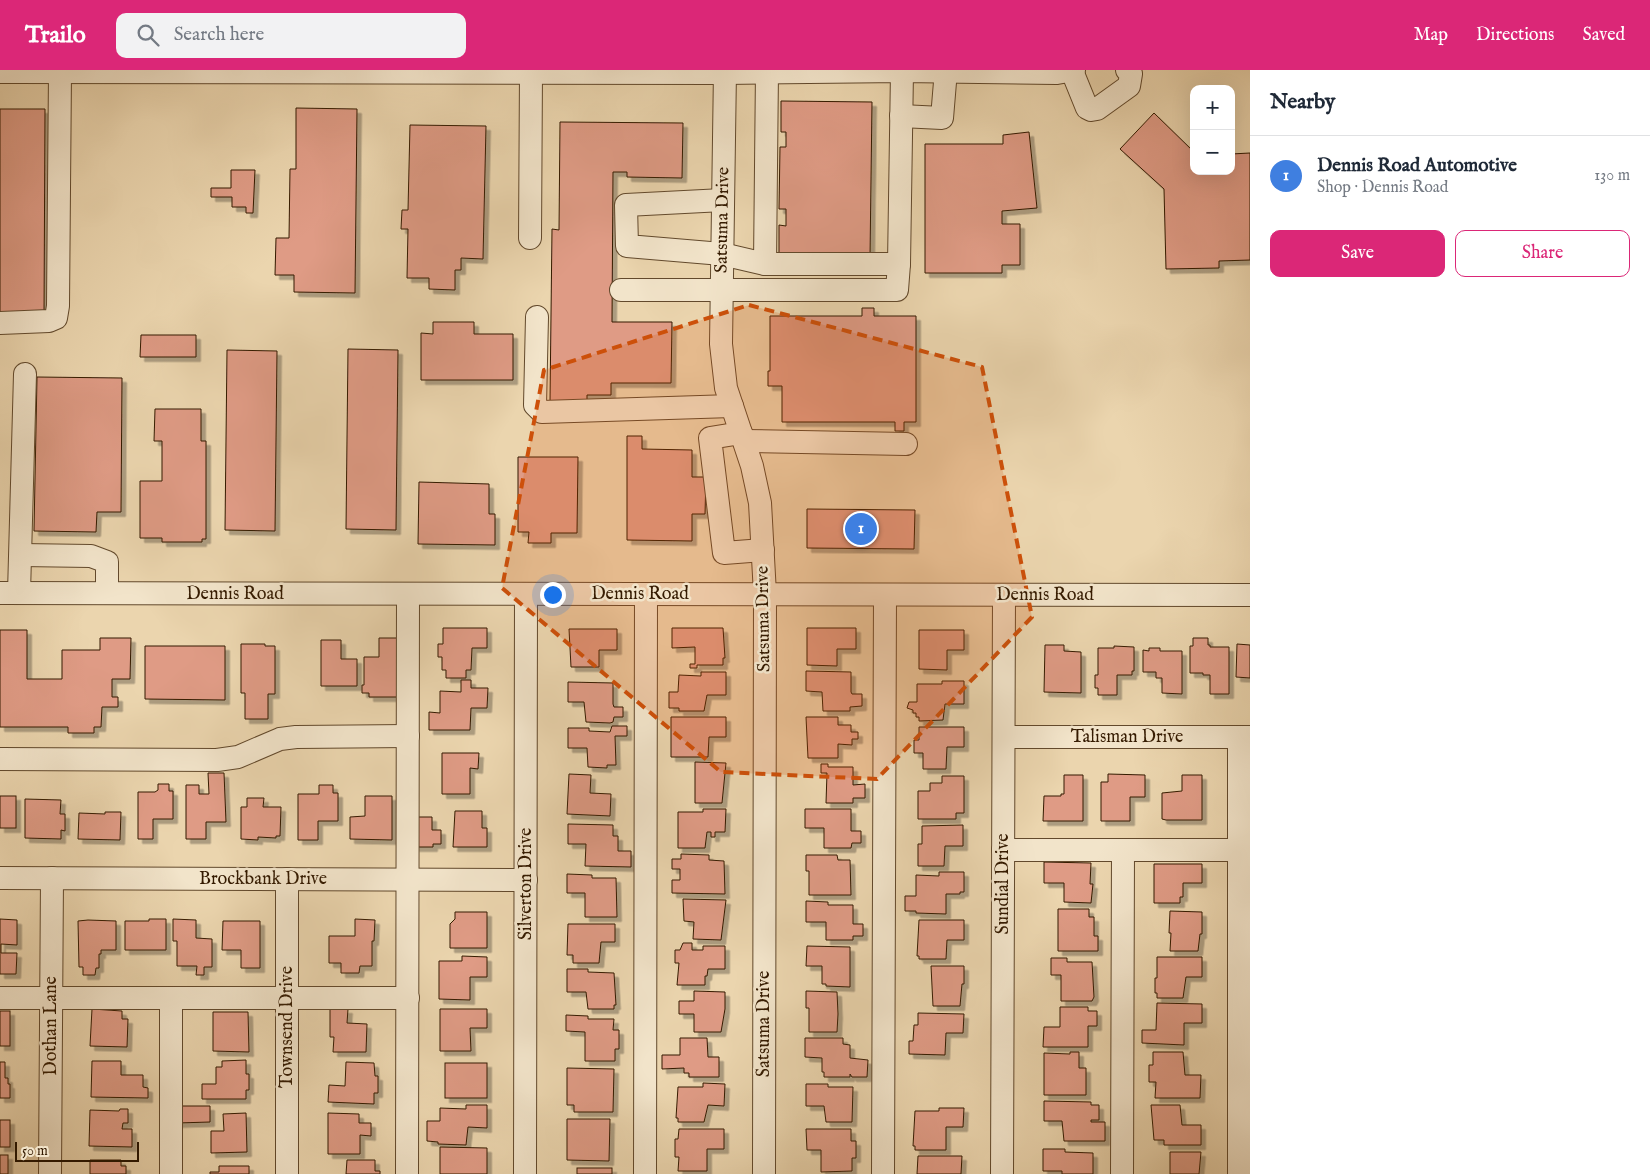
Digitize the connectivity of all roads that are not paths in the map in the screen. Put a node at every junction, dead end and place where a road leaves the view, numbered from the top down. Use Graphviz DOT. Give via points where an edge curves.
graph roads {
  1 [pos="902,70"];
  2 [pos="1127,70"];
  3 [pos="96,71"];
  4 [pos="182,71"];
  5 [pos="398,71"];
  6 [pos="480,71"];
  7 [pos="508,71"];
  8 [pos="539,71"];
  9 [pos="612,71"];
  10 [pos="725,71"];
  11 [pos="766,71"];
  12 [pos="946,71"];
  13 [pos="1073,71"];
  14 [pos="0,72"];
  15 [pos="60,72"];
  16 [pos="902,116"];
  17 [pos="723,200"];
  18 [pos="530,238"];
  19 [pos="722,254"];
  20 [pos="766,264"];
  21 [pos="899,264"];
  22 [pos="621,290"];
  23 [pos="722,291"];
  24 [pos="536,317"];
  25 [pos="0,323"];
  26 [pos="25,374"];
  27 [pos="732,406"];
  28 [pos="742,437"];
  29 [pos="906,444"];
  30 [pos="763,550"];
  31 [pos="21,555"];
  32 [pos="10,593"];
  33 [pos="107,594"];
  34 [pos="408,594"];
  35 [pos="526,594"];
  36 [pos="646,594"];
  37 [pos="765,594"];
  38 [pos="885,595"];
  39 [pos="1004,595"];
  40 [pos="1250,595"];
  41 [pos="408,736"];
  42 [pos="1004,737"];
  43 [pos="1244,737"];
  44 [pos="0,760"];
  45 [pos="1003,850"];
  46 [pos="1124,850"];
  47 [pos="1244,850"];
  48 [pos="0,878"];
  49 [pos="52,878"];
  50 [pos="287,879"];
  51 [pos="408,879"];
  52 [pos="526,880"];
  53 [pos="0,998"];
  54 [pos="51,998"];
  55 [pos="171,998"];
  56 [pos="287,998"];
  57 [pos="408,998"];
  58 [pos="50,1174"];
  59 [pos="171,1174"];
  60 [pos="287,1174"];
  61 [pos="407,1174"];
  62 [pos="525,1174"];
  63 [pos="645,1174"];
  64 [pos="764,1174"];
  65 [pos="883,1174"];
  66 [pos="1002,1174"];
  67 [pos="1122,1174"];
  68 [pos="1239,1174"];
  1 -- 11 [label="street"];
  1 -- 12 [label="street"];
  1 -- 16 [label="street"];
  2 -- 13 [label="street" via="1131,74 1129,86 1091,110 1087,108"];
  3 -- 4 [label="street"];
  3 -- 15 [label="street"];
  4 -- 5 [label="street"];
  5 -- 6 [label="street"];
  6 -- 7 [label="street"];
  7 -- 8 [label="street"];
  8 -- 9 [label="street"];
  8 -- 18 [label="street"];
  9 -- 10 [label="street"];
  10 -- 11 [label="street"];
  10 -- 17 [label="street, Satsuma Drive"];
  11 -- 20 [label="street"];
  12 -- 13 [label="street"];
  12 -- 16 [label="street" via="942,118"];
  14 -- 15 [label="street"];
  15 -- 25 [label="street" via="56,318"];
  16 -- 21 [label="street"];
  17 -- 19 [label="street, Satsuma Drive"];
  17 -- 19 [label="street" via="626,205 627,246"];
  19 -- 20 [label="street"];
  19 -- 23 [label="street, Satsuma Drive"];
  20 -- 21 [label="street"];
  21 -- 23 [label="street" via="896,290"];
  22 -- 23 [label="street"];
  23 -- 27 [label="street, Satsuma Drive" via="721,344 726,388"];
  24 -- 27 [label="street" via="535,405 542,412"];
  26 -- 31 [label="street"];
  27 -- 28 [label="street, Satsuma Drive"];
  28 -- 29 [label="street"];
  28 -- 30 [label="street, Satsuma Drive" via="760,503"];
  28 -- 30 [label="street" via="710,438 724,553"];
  30 -- 37 [label="street, Satsuma Drive"];
  31 -- 32 [label="street"];
  31 -- 33 [label="street" via="91,556 106,562"];
  32 -- 33 [label="street, Dennis Road"];
  33 -- 34 [label="street, Dennis Road"];
  34 -- 35 [label="street, Dennis Road"];
  34 -- 41 [label="street"];
  35 -- 36 [label="street, Dennis Road"];
  35 -- 52 [label="street, Silverton Drive"];
  36 -- 37 [label="street, Dennis Road"];
  36 -- 63 [label="street"];
  37 -- 38 [label="street, Dennis Road"];
  37 -- 64 [label="street, Satsuma Drive"];
  38 -- 39 [label="street, Dennis Road"];
  38 -- 65 [label="street"];
  39 -- 40 [label="street, Dennis Road"];
  39 -- 42 [label="street, Sundial Drive"];
  41 -- 44 [label="street" via="296,736 280,739 238,757 217,760"];
  41 -- 51 [label="street"];
  42 -- 43 [label="street, Talisman Drive"];
  42 -- 45 [label="street, Sundial Drive"];
  43 -- 47 [label="street"];
  45 -- 46 [label="street"];
  45 -- 66 [label="street, Sundial Drive"];
  46 -- 47 [label="street"];
  46 -- 67 [label="street"];
  47 -- 68 [label="street"];
  48 -- 49 [label="street, Brockbank Drive"];
  49 -- 50 [label="street, Brockbank Drive"];
  49 -- 54 [label="street, Dothan Lane"];
  50 -- 51 [label="street, Brockbank Drive"];
  50 -- 56 [label="street, Townsend Drive"];
  51 -- 52 [label="street, Brockbank Drive"];
  51 -- 57 [label="street"];
  52 -- 62 [label="street, Silverton Drive"];
  53 -- 54 [label="street"];
  54 -- 55 [label="street"];
  54 -- 58 [label="street, Dothan Lane"];
  55 -- 56 [label="street"];
  55 -- 59 [label="street"];
  56 -- 57 [label="street"];
  56 -- 60 [label="street, Townsend Drive"];
  57 -- 61 [label="street"];
}
